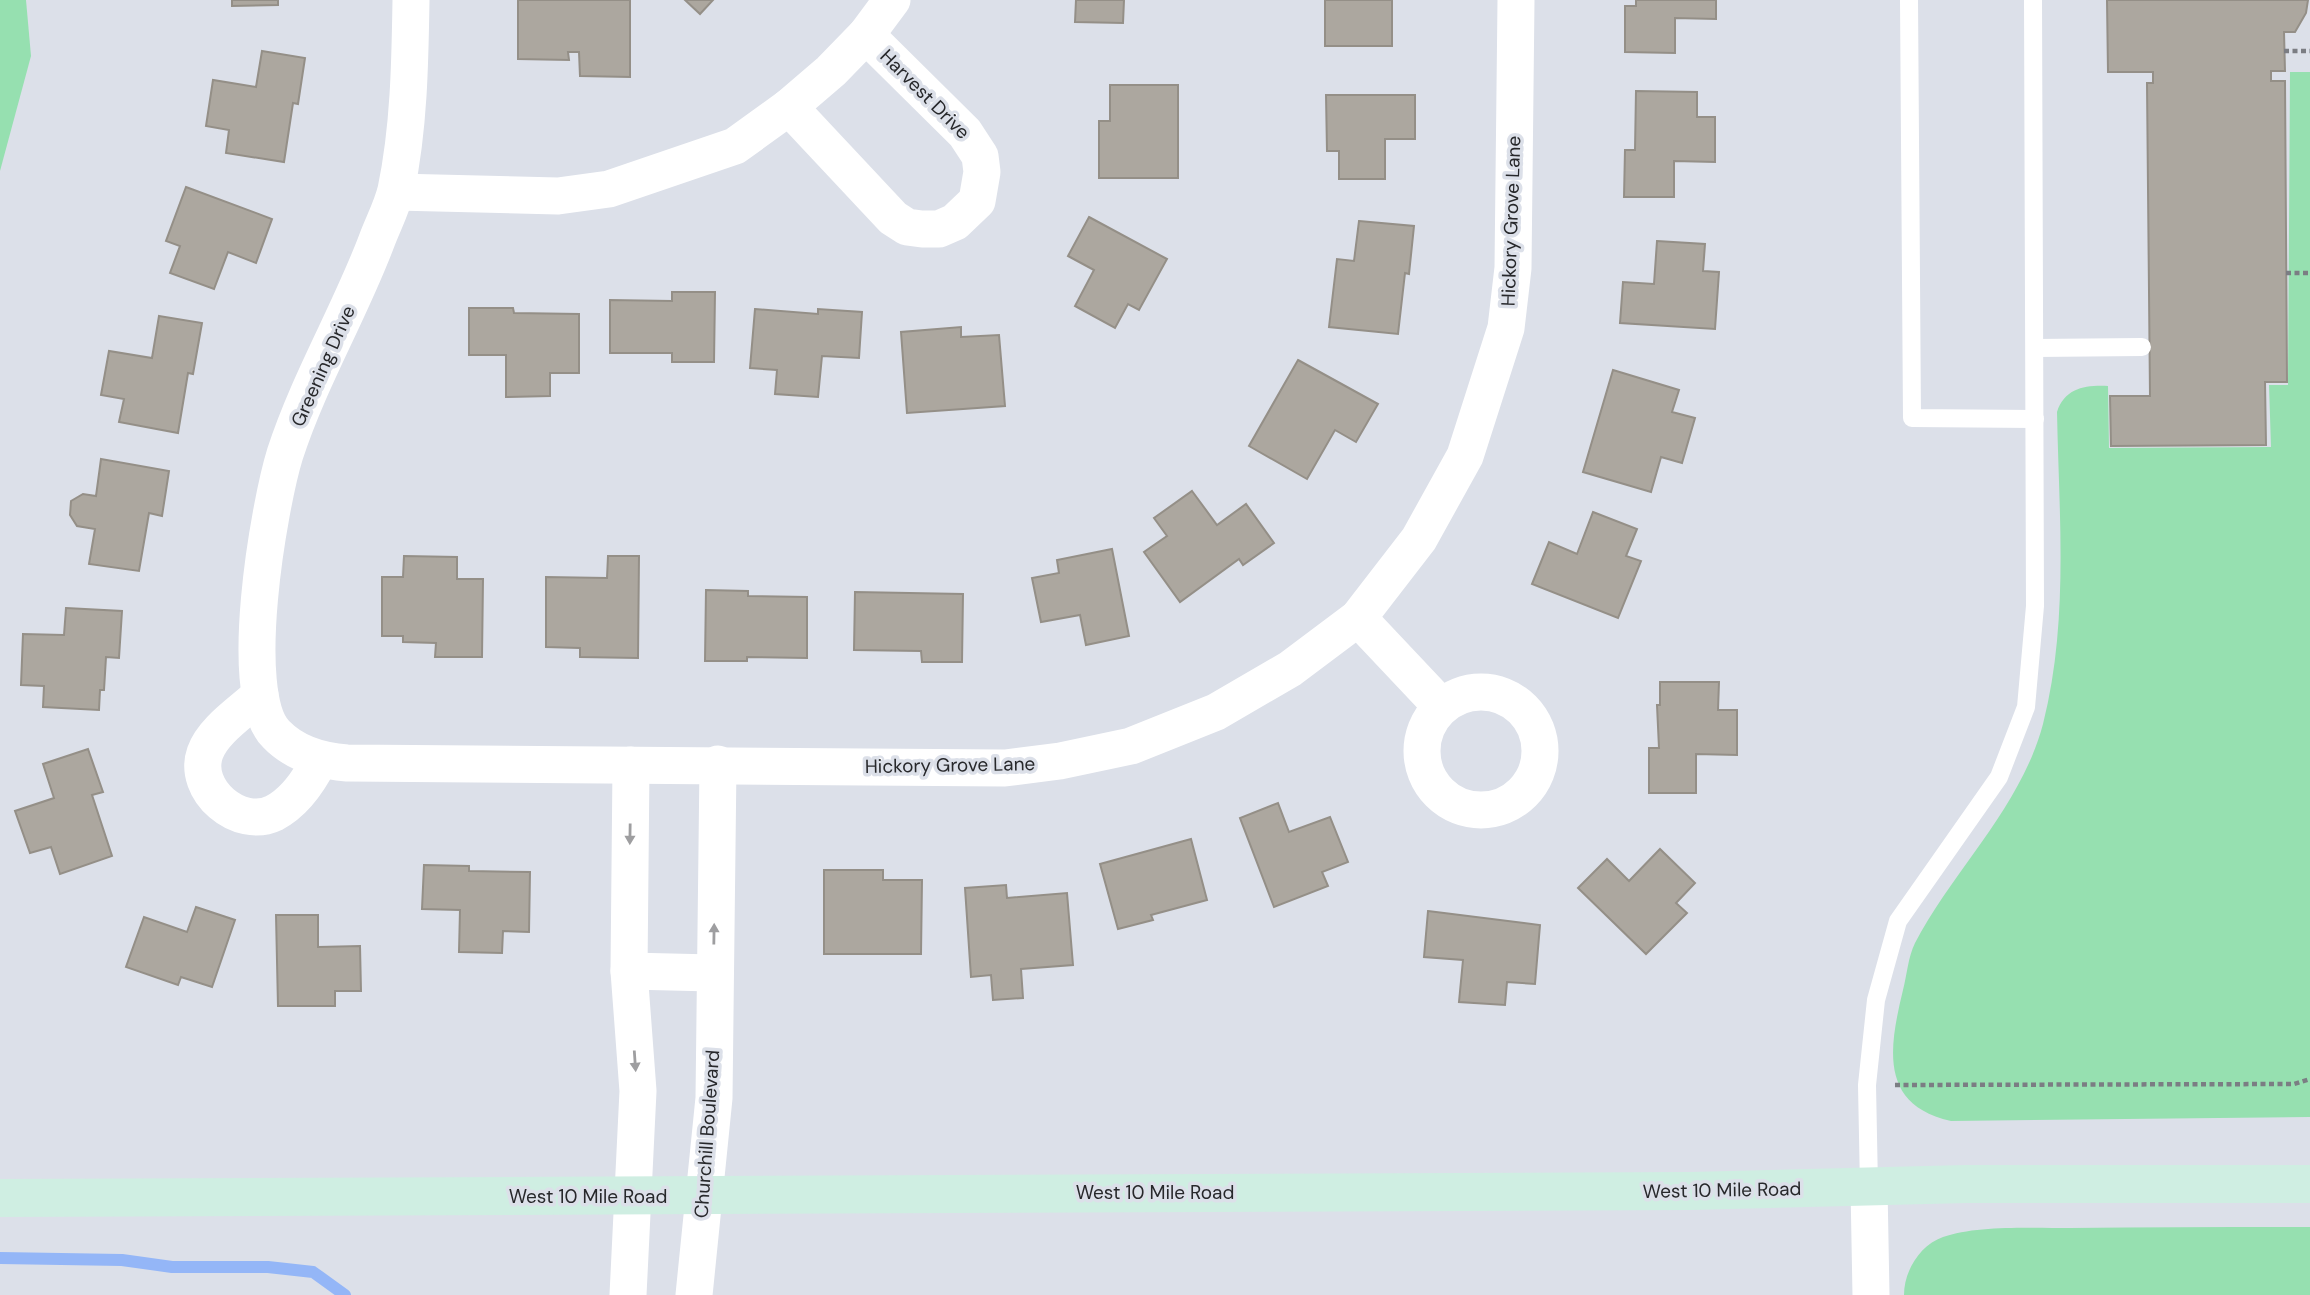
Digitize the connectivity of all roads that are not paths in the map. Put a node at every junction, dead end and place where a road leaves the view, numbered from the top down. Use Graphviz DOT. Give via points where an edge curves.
graph roads {
  1 [pos="411,0"];
  2 [pos="892,0"];
  3 [pos="1516,0"];
  4 [pos="1909,0"];
  5 [pos="2033,0"];
  6 [pos="866,35"];
  7 [pos="789,107"];
  8 [pos="396,191"];
  9 [pos="2142,347"];
  10 [pos="2035,348"];
  11 [pos="2035,419"];
  12 [pos="1358,618"];
  13 [pos="260,695"];
  14 [pos="1441,706"];
  15 [pos="319,761"];
  16 [pos="718,764"];
  17 [pos="631,765"];
  18 [pos="629,971"];
  19 [pos="713,973"];
  20 [pos="2310,1184"];
  21 [pos="1869,1188"];
  22 [pos="633,1196"];
  23 [pos="705,1196"];
  24 [pos="0,1198"];
  25 [pos="628,1295"];
  26 [pos="694,1295"];
  27 [pos="1871,1295"];
  1 -- 8 [label="street, Greening Drive" via="410,68"];
  2 -- 6 [label="street, Harvest Drive"];
  3 -- 12 [label="street, Hickory Grove Lane" via="1513,268 1506,328 1465,456 1443,500"];
  4 -- 11 [label="lane" via="1912,418"];
  5 -- 10 [label="lane"];
  6 -- 7 [label="street, Harvest Drive"];
  6 -- 7 [label="street, Harvest Drive" via="974,145 982,172 981,188 968,212 939,229 907,227 893,218"];
  7 -- 8 [label="street, Harvest Drive" via="734,146 609,188 558,196"];
  8 -- 13 [label="street, Greening Drive" via="285,454 270,512 257,636"];
  9 -- 10 [label="lane"];
  10 -- 11 [label="lane"];
  11 -- 21 [label="lane" via="2035,606 2025,707 1998,777 1898,921 1876,1000 1867,1085"];
  12 -- 14 [label="street"];
  12 -- 16 [label="street, Hickory Grove Lane" via="1290,669 1216,712 1131,746 1005,768"];
  13 -- 15 [label="street, Greening Drive" via="275,733"];
  13 -- 15 [label="street" via="212,739 205,753 201,769 205,785 217,800 238,813 272,814 308,782"];
  15 -- 17 [label="street, Hickory Grove Lane"];
  16 -- 17 [label="street, Hickory Grove Lane"];
  19 -- 16 [label="street, Churchill Boulevard, one-way"];
  17 -- 18 [label="street, one-way"];
  18 -- 19 [label="street"];
  18 -- 22 [label="street, one-way" via="638,1091"];
  19 -- 23 [label="street, Churchill Boulevard" via="714,1098"];
  20 -- 21 [label="main road, West 10 Mile Road"];
  21 -- 23 [label="main road, West 10 Mile Road"];
  21 -- 27 [label="street"];
  22 -- 23 [label="main road, West 10 Mile Road"];
  22 -- 24 [label="main road, West 10 Mile Road"];
  22 -- 25 [label="street"];
  23 -- 26 [label="street, Churchill Boulevard"];
}
